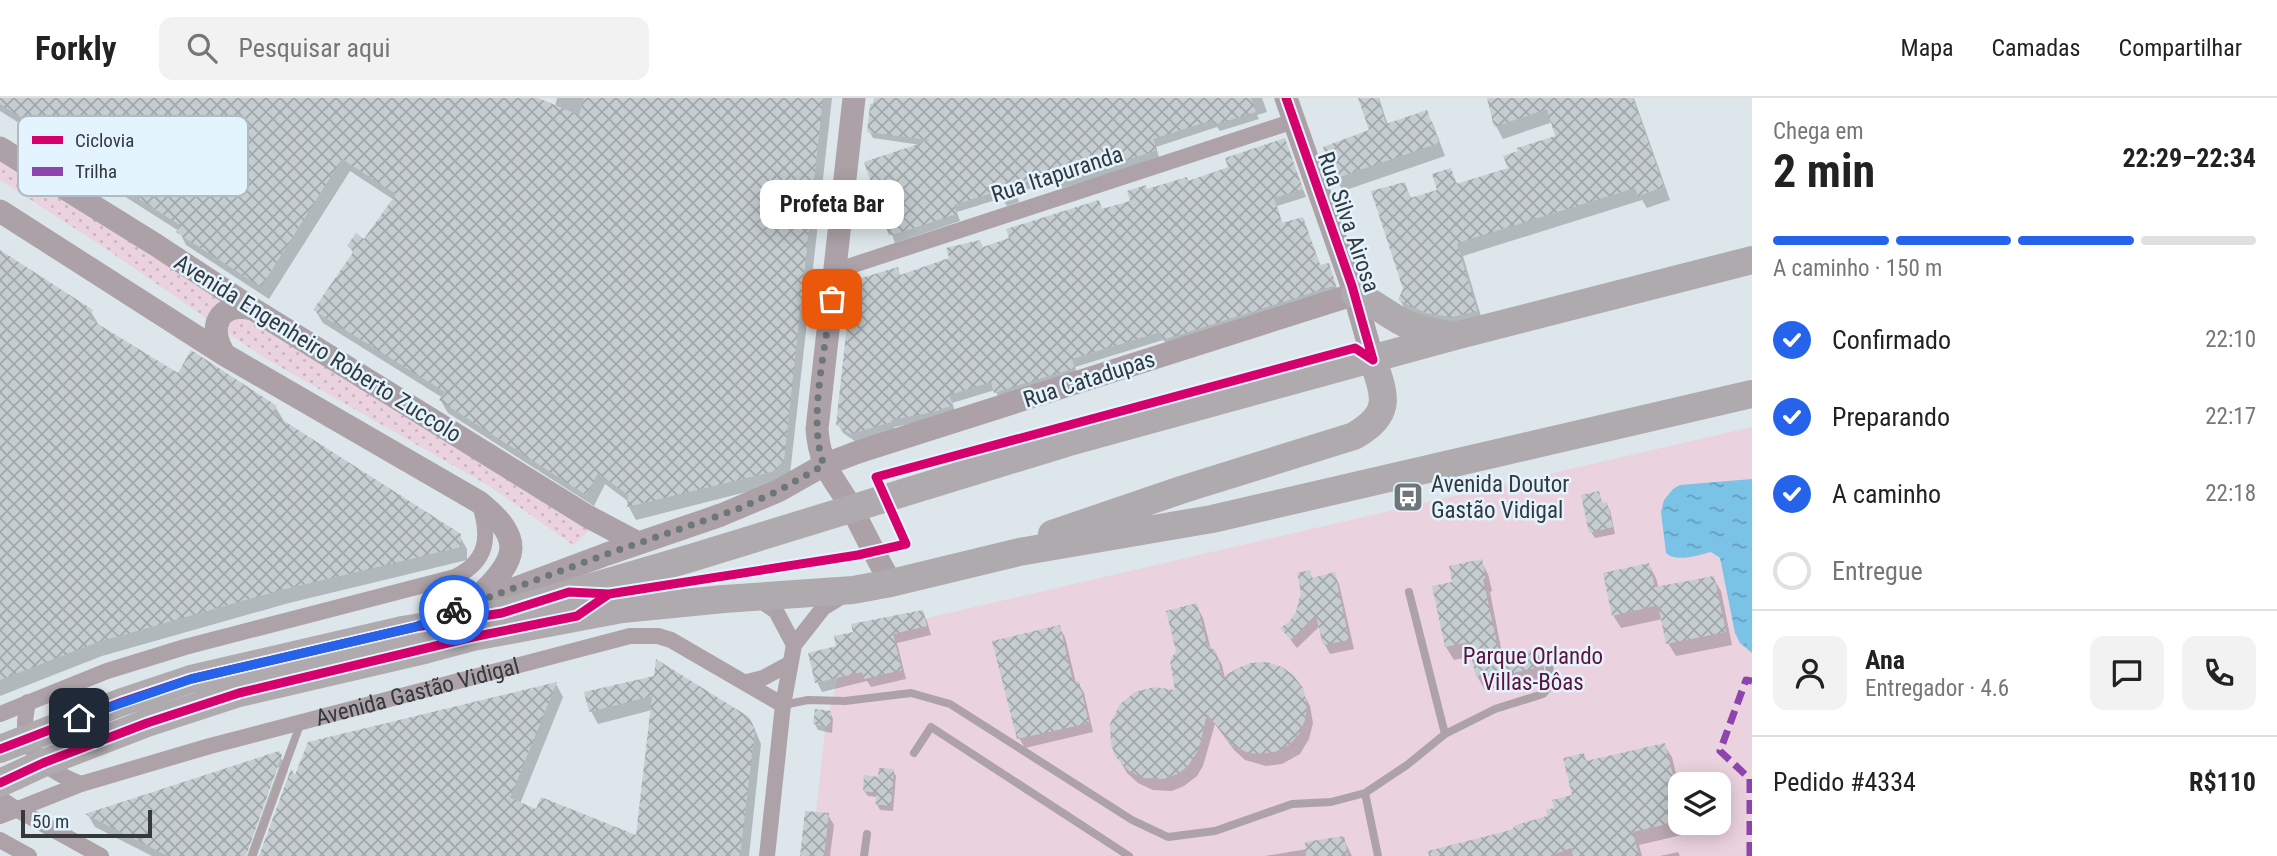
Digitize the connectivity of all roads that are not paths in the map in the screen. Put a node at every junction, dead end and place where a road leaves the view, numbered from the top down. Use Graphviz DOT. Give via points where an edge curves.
graph roads {
  1 [pos="854,98"];
  2 [pos="1286,98"];
  3 [pos="1294,121"];
  4 [pos="0,148"];
  5 [pos="18,159"];
  6 [pos="77,196"];
  7 [pos="0,211"];
  8 [pos="1752,260"];
  9 [pos="835,271"];
  10 [pos="1355,294"];
  11 [pos="253,309"];
  12 [pos="1455,336"];
  13 [pos="225,355"];
  14 [pos="1373,360"];
  15 [pos="1752,394"];
  16 [pos="824,465"];
  17 [pos="479,502"];
  18 [pos="851,508"];
  19 [pos="638,543"];
  20 [pos="1019,552"];
  21 [pos="891,583"];
  22 [pos="853,590"];
  23 [pos="1409,592"];
  24 [pos="753,597"];
  25 [pos="472,603"];
  26 [pos="414,635"];
  27 [pos="794,645"];
  28 [pos="1549,663"];
  29 [pos="789,664"];
  30 [pos="747,682"];
  31 [pos="28,702"];
  32 [pos="783,705"];
  33 [pos="0,713"];
  34 [pos="301,722"];
  35 [pos="1445,734"];
  36 [pos="0,749"];
  37 [pos="914,753"];
  38 [pos="0,783"];
  39 [pos="81,784"];
  40 [pos="1365,793"];
  41 [pos="0,798"];
  42 [pos="16,809"];
  43 [pos="0,816"];
  44 [pos="867,834"];
  45 [pos="0,840"];
  46 [pos="29,856"];
  47 [pos="101,856"];
  48 [pos="252,856"];
  49 [pos="767,856"];
  50 [pos="864,856"];
  51 [pos="1129,856"];
  52 [pos="1378,856"];
  1 -- 9 [label="street"];
  2 -- 3 [label="street, Rua Silva Airosa"];
  3 -- 9 [label="street, Rua Itapuranda"];
  3 -- 10 [label="street, Rua Silva Airosa"];
  4 -- 5 [label="street, Avenida Engenheiro Roberto Zuccolo"];
  6 -- 11 [label="street, Avenida Engenheiro Roberto Zuccolo"];
  7 -- 13 [label="street"];
  8 -- 12 [label="highway"];
  9 -- 16 [label="street" via="817,407"];
  10 -- 12 [label="highway" via="1404,323"];
  10 -- 14 [label="street, Rua Silva Airosa"];
  10 -- 16 [label="street, Rua Catadupas"];
  11 -- 13 [label="street" via="240,306 218,319 214,331"];
  11 -- 19 [label="street, Avenida Engenheiro Roberto Zuccolo"];
  12 -- 14 [label="highway"];
  13 -- 17 [label="street"];
  14 -- 18 [label="highway" via="1069,442"];
  14 -- 20 [label="highway" via="1383,405 1373,423 1354,436 1054,533"];
  15 -- 20 [label="highway" via="1212,519"];
  16 -- 18 [label="street"];
  16 -- 19 [label="street" via="755,502"];
  17 -- 25 [label="street" via="506,528 511,552 498,578"];
  17 -- 31 [label="street" via="486,524 484,547 467,572 185,646"];
  18 -- 21 [label="street"];
  18 -- 26 [label="highway"];
  19 -- 25 [label="street"];
  20 -- 21 [label="highway, Avenida Gastão Vidigal"];
  21 -- 22 [label="highway, Avenida Gastão Vidigal"];
  22 -- 24 [label="highway, Avenida Gastão Vidigal"];
  22 -- 27 [label="street" via="823,608"];
  23 -- 35 [label="lane"];
  24 -- 26 [label="highway, Avenida Gastão Vidigal" via="585,615 473,637"];
  24 -- 27 [label="street" via="776,611"];
  25 -- 26 [label="street"];
  26 -- 36 [label="highway, bridge" via="191,679"];
  26 -- 38 [label="highway, bridge" via="147,723"];
  27 -- 29 [label="street"];
  28 -- 35 [label="lane" via="1551,684 1543,694 1494,709"];
  29 -- 30 [label="street"];
  29 -- 32 [label="street"];
  30 -- 32 [label="street, Avenida Gastão Vidigal"];
  30 -- 34 [label="street, Avenida Gastão Vidigal" via="671,640 630,636"];
  31 -- 33 [label="street"];
  31 -- 39 [label="street" via="25,724 34,751 51,770"];
  32 -- 40 [label="lane" via="911,693 950,704 1132,820 1168,837 1215,831 1292,804 1331,802"];
  32 -- 49 [label="street"];
  34 -- 39 [label="street, Avenida Gastão Vidigal"];
  34 -- 48 [label="lane"];
  35 -- 40 [label="lane"];
  37 -- 51 [label="lane" via="931,727"];
  39 -- 42 [label="street, Avenida Gastão Vidigal"];
  40 -- 52 [label="lane"];
  41 -- 42 [label="street"];
  42 -- 43 [label="street, Avenida Gastão Vidigal"];
  42 -- 47 [label="street"];
  44 -- 50 [label="lane"];
  45 -- 46 [label="street"];
}
